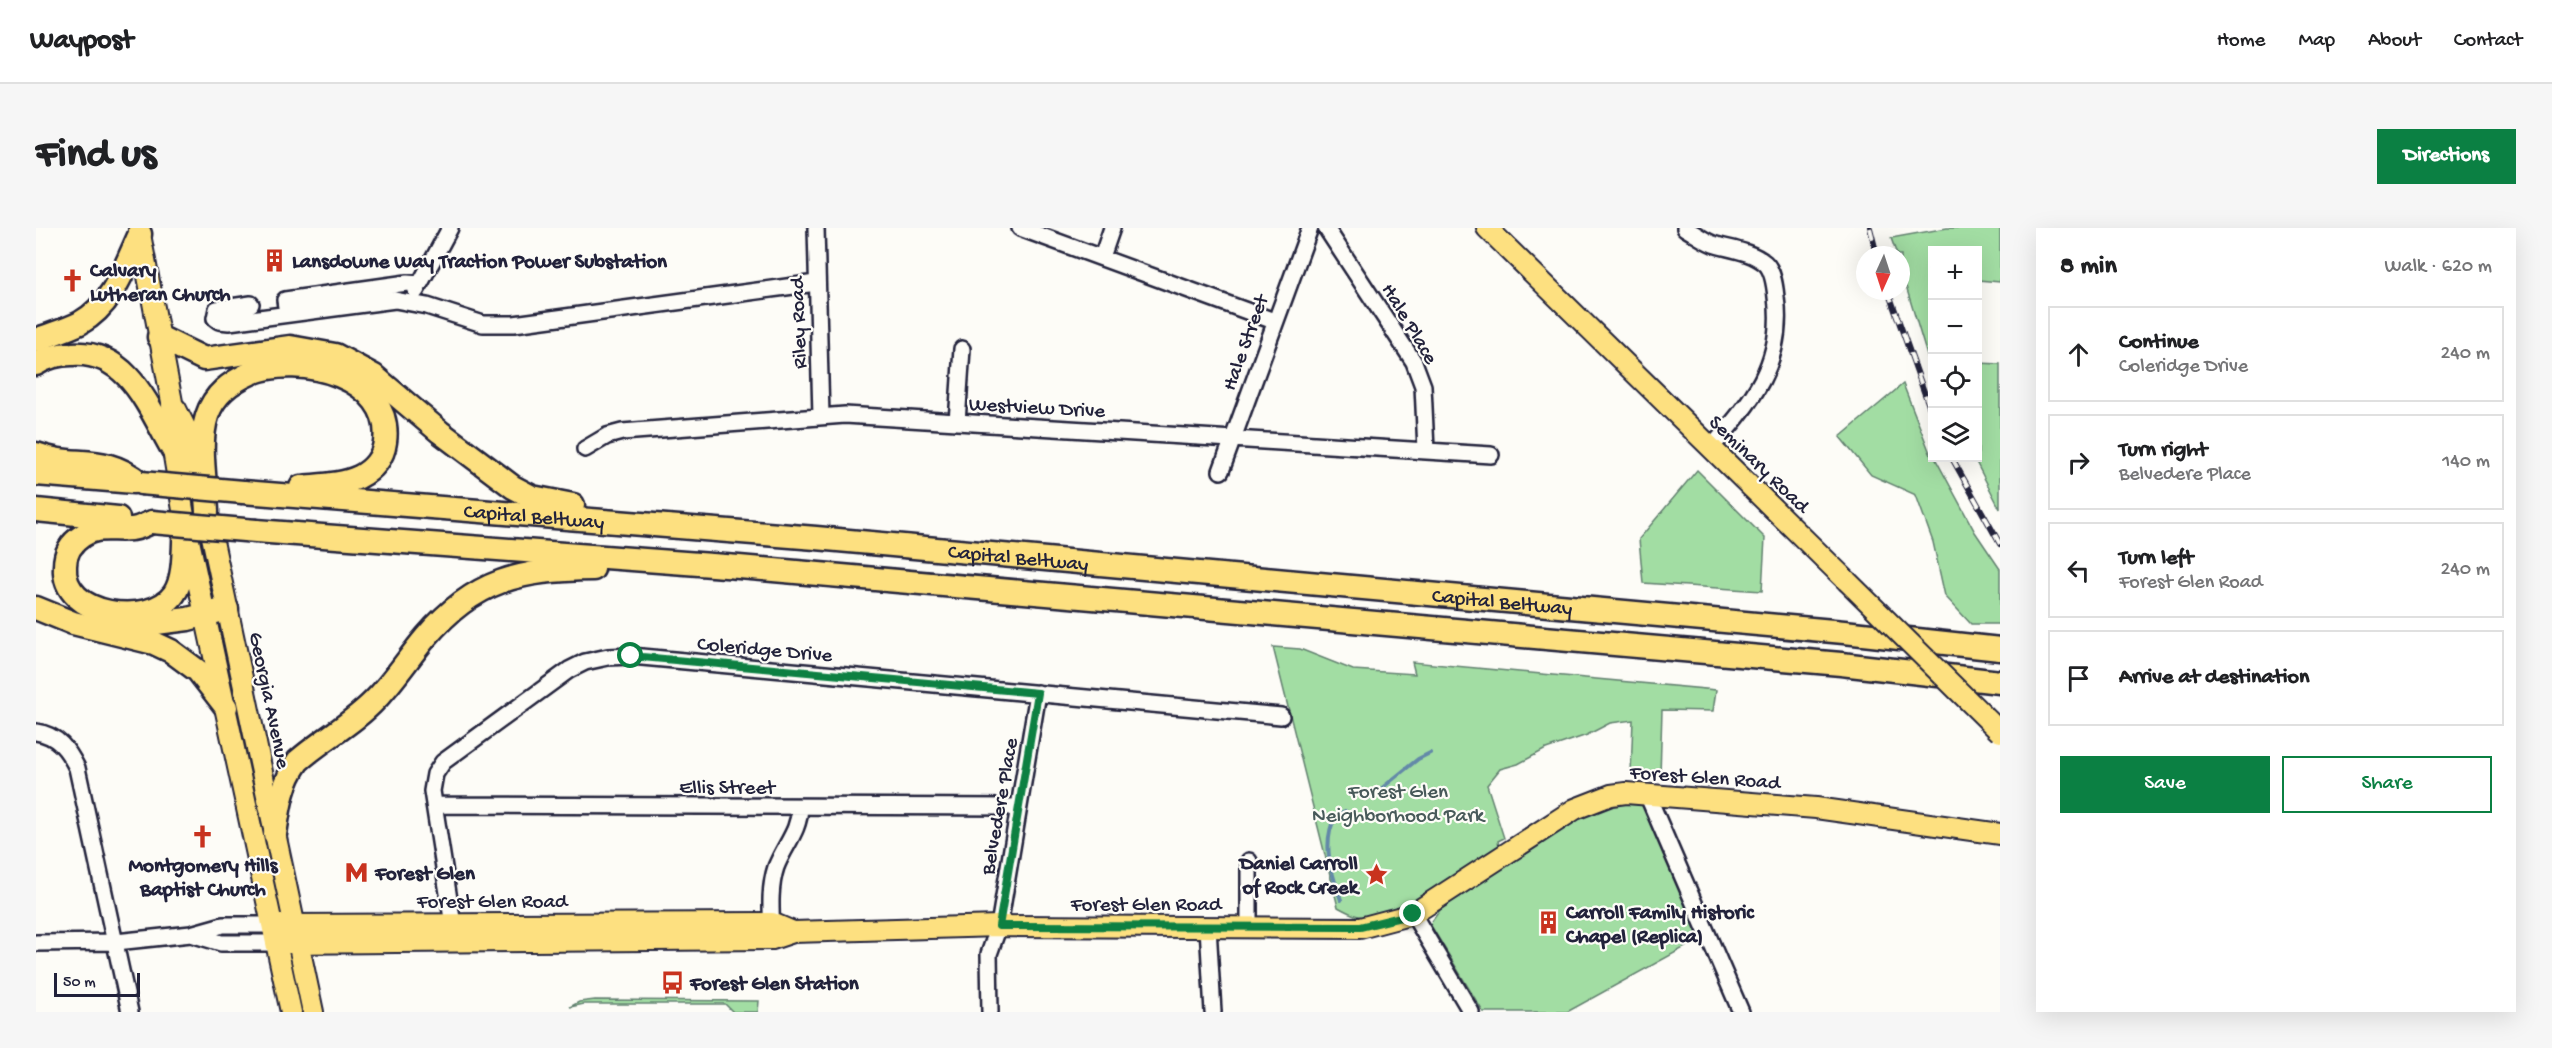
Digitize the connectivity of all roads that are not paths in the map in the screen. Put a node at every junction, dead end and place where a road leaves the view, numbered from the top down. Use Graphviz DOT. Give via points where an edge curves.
graph roads {
  1 [pos="450,228"];
  2 [pos="816,228"];
  3 [pos="1020,228"];
  4 [pos="1112,228"];
  5 [pos="1310,228"];
  6 [pos="1326,228"];
  7 [pos="1487,228"];
  8 [pos="1685,228"];
  9 [pos="139,231"];
  10 [pos="1102,258"];
  11 [pos="816,282"];
  12 [pos="420,284"];
  13 [pos="413,303"];
  14 [pos="251,304"];
  15 [pos="287,314"];
  16 [pos="1274,321"];
  17 [pos="159,337"];
  18 [pos="36,340"];
  19 [pos="962,349"];
  20 [pos="36,364"];
  21 [pos="172,402"];
  22 [pos="821,416"];
  23 [pos="957,422"];
  24 [pos="1233,438"];
  25 [pos="1711,448"];
  26 [pos="585,449"];
  27 [pos="174,450"];
  28 [pos="1426,450"];
  29 [pos="36,454"];
  30 [pos="1491,455"];
  31 [pos="1221,471"];
  32 [pos="36,474"];
  33 [pos="141,483"];
  34 [pos="243,492"];
  35 [pos="36,510"];
  36 [pos="207,512"];
  37 [pos="152,522"];
  38 [pos="185,522"];
  39 [pos="816,538"];
  40 [pos="739,567"];
  41 [pos="36,608"];
  42 [pos="216,612"];
  43 [pos="73,623"];
  44 [pos="2000,649"];
  45 [pos="2000,682"];
  46 [pos="1038,693"];
  47 [pos="226,707"];
  48 [pos="1281,716"];
  49 [pos="36,732"];
  50 [pos="2000,732"];
  51 [pos="1647,794"];
  52 [pos="434,805"];
  53 [pos="800,807"];
  54 [pos="1019,807"];
  55 [pos="274,834"];
  56 [pos="2000,834"];
  57 [pos="1249,861"];
  58 [pos="1413,914"];
  59 [pos="453,924"];
  60 [pos="999,926"];
  61 [pos="1208,927"];
  62 [pos="1249,927"];
  63 [pos="772,931"];
  64 [pos="275,934"];
  65 [pos="296,934"];
  66 [pos="116,942"];
  67 [pos="36,943"];
  68 [pos="130,1012"];
  69 [pos="291,1012"];
  70 [pos="313,1012"];
  71 [pos="990,1012"];
  72 [pos="1213,1012"];
  73 [pos="1471,1012"];
  74 [pos="1741,1012"];
  1 -- 12 [label="street"];
  2 -- 11 [label="street, Riley Road"];
  3 -- 10 [label="street"];
  4 -- 10 [label="street"];
  5 -- 16 [label="street, Hale Street"];
  6 -- 28 [label="street, Hale Place" via="1414,362 1423,386"];
  7 -- 25 [label="main road, Seminary Road"];
  8 -- 25 [label="street" via="1710,243 1767,264 1775,282 1779,314 1770,364 1753,400"];
  9 -- 17 [label="main road, Georgia Avenue"];
  9 -- 18 [label="highway" via="110,296 98,310 83,322"];
  10 -- 16 [label="street"];
  11 -- 13 [label="street" via="514,324 483,324"];
  11 -- 22 [label="street, Riley Road"];
  12 -- 13 [label="street"];
  12 -- 15 [label="street" via="285,300"];
  13 -- 15 [label="street" via="395,300"];
  14 -- 15 [label="street" via="217,309 215,318 229,322"];
  16 -- 24 [label="street, Hale Street"];
  17 -- 21 [label="main road, Georgia Avenue"];
  17 -- 39 [label="highway" via="204,359 290,347 335,355 374,376 496,476 532,497 553,503 800,525"];
  19 -- 23 [label="street"];
  20 -- 27 [label="highway" via="61,354 78,353 95,355 120,368 134,381"];
  21 -- 27 [label="main road, Georgia Avenue"];
  21 -- 36 [label="main road, Georgia Avenue" via="186,429"];
  22 -- 23 [label="street, Westview Drive"];
  22 -- 26 [label="street, Westview Drive" via="622,432"];
  23 -- 24 [label="street, Westview Drive"];
  24 -- 28 [label="street, Westview Drive"];
  24 -- 31 [label="street, Hale Street"];
  25 -- 50 [label="main road, Seminary Road, bridge"];
  27 -- 38 [label="main road, Georgia Avenue"];
  28 -- 30 [label="street, Westview Drive"];
  29 -- 33 [label="highway" via="107,464"];
  32 -- 33 [label="highway, Capital Beltway"];
  33 -- 34 [label="highway, Capital Beltway, bridge"];
  34 -- 36 [label="highway" via="342,482 370,470 380,459 386,433 377,403 353,383 316,368 275,367 237,379 222,390 207,417"];
  34 -- 39 [label="highway, Capital Beltway"];
  35 -- 37 [label="highway, Capital Beltway"];
  36 -- 42 [label="main road, Georgia Avenue"];
  37 -- 38 [label="highway" via="132,529 92,530 71,544 64,574 77,599 106,611 141,613 165,603 178,587"];
  37 -- 40 [label="highway, Capital Beltway, bridge"];
  38 -- 42 [label="main road, Georgia Avenue"];
  39 -- 44 [label="highway, Capital Beltway"];
  40 -- 45 [label="highway, Capital Beltway" via="1841,664"];
  40 -- 55 [label="highway" via="528,572 483,589 442,619 376,699 298,761 282,793"];
  41 -- 43 [label="highway"];
  42 -- 43 [label="highway" via="132,626"];
  42 -- 47 [label="main road, Georgia Avenue"];
  42 -- 55 [label="main road, Georgia Avenue"];
  43 -- 47 [label="highway" via="154,643 171,651 198,671"];
  46 -- 48 [label="street, Coleridge Drive"];
  46 -- 52 [label="street, Coleridge Drive" via="608,657 569,670 443,762 435,774"];
  46 -- 54 [label="street, Belvedere Place"];
  47 -- 64 [label="main road, Georgia Avenue"];
  49 -- 66 [label="street" via="57,739 77,768"];
  51 -- 56 [label="main road, Forest Glen Road" via="1816,808"];
  51 -- 58 [label="main road, Forest Glen Road" via="1611,795 1575,809"];
  51 -- 74 [label="street"];
  52 -- 53 [label="street, Ellis Street"];
  52 -- 59 [label="street, Coleridge Drive"];
  53 -- 54 [label="street, Ellis Street"];
  53 -- 63 [label="street" via="799,824 775,870 771,890"];
  54 -- 60 [label="street, Belvedere Place"];
  55 -- 65 [label="main road, Georgia Avenue"];
  57 -- 62 [label="street"];
  58 -- 62 [label="main road, Forest Glen Road" via="1360,927"];
  58 -- 73 [label="street"];
  59 -- 63 [label="main road, Forest Glen Road"];
  59 -- 65 [label="main road, Forest Glen Road"];
  60 -- 61 [label="main road, Forest Glen Road"];
  60 -- 63 [label="main road, Forest Glen Road"];
  60 -- 71 [label="street, Belvedere Place" via="989,954"];
  61 -- 62 [label="main road, Forest Glen Road"];
  61 -- 72 [label="street"];
  63 -- 65 [label="main road, Forest Glen Road"];
  64 -- 65 [label="main road, Forest Glen Road"];
  64 -- 66 [label="street, Forest Glen Road" via="221,943 191,934"];
  64 -- 69 [label="main road, Georgia Avenue"];
  65 -- 70 [label="main road, Georgia Avenue"];
  66 -- 67 [label="street, Forest Glen Road"];
  66 -- 68 [label="street"];
}
